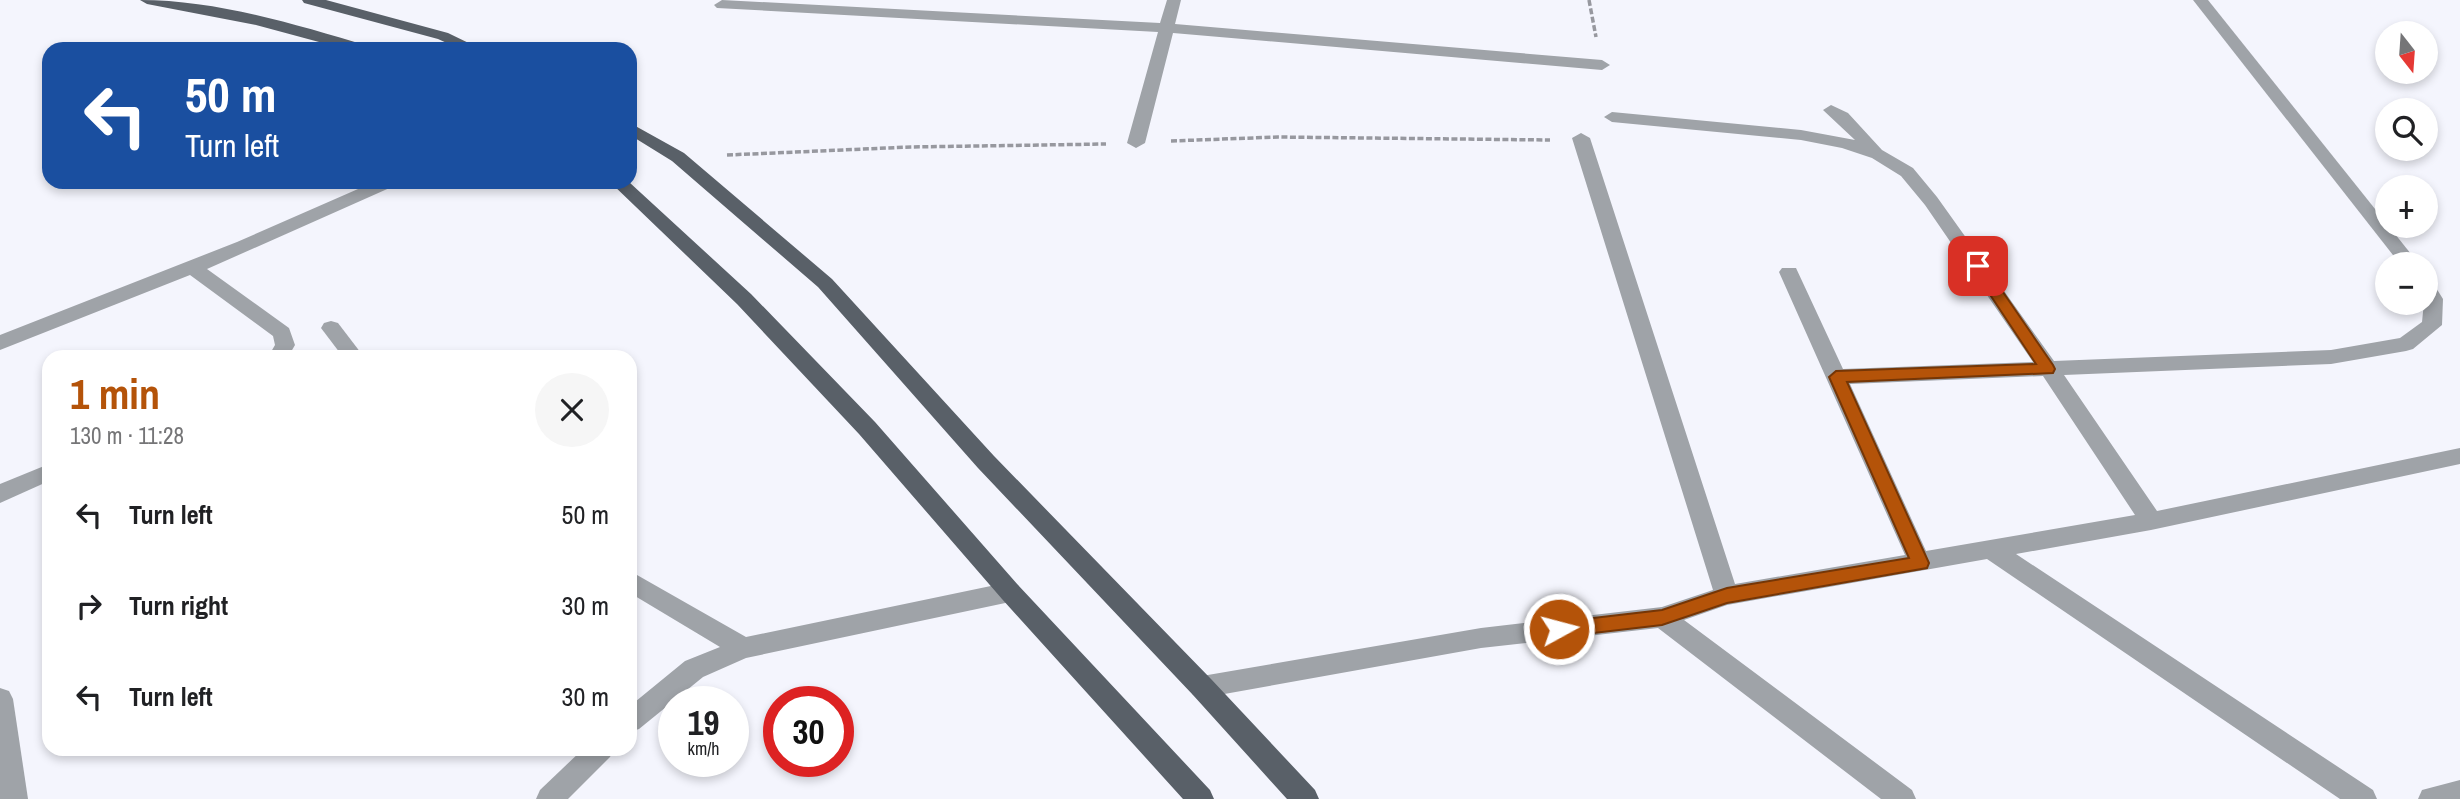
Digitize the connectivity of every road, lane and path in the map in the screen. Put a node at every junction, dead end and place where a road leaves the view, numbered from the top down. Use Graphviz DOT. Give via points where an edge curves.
graph roads {
  1 [pos="147,0"];
  2 [pos="309,0"];
  3 [pos="935,0"];
  4 [pos="1174,0"];
  5 [pos="1589,0"];
  6 [pos="2200,0"];
  7 [pos="722,5"];
  8 [pos="928,16"];
  9 [pos="1168,28"];
  10 [pos="339,42"];
  11 [pos="456,42"];
  12 [pos="1602,65"];
  13 [pos="1831,110"];
  14 [pos="1612,117"];
  15 [pos="637,132"];
  16 [pos="1581,138"];
  17 [pos="1136,143"];
  18 [pos="1878,154"];
  19 [pos="678,157"];
  20 [pos="374,189"];
  21 [pos="626,189"];
  22 [pos="2400,252"];
  23 [pos="193,268"];
  24 [pos="1789,272"];
  25 [pos="2432,315"];
  26 [pos="331,328"];
  27 [pos="0,343"];
  28 [pos="282,350"];
  29 [pos="348,350"];
  30 [pos="2047,369"];
  31 [pos="1836,377"];
  32 [pos="2460,456"];
  33 [pos="42,475"];
  34 [pos="0,494"];
  35 [pos="2151,521"];
  36 [pos="1992,550"];
  37 [pos="1920,563"];
  38 [pos="637,585"];
  39 [pos="1010,592"];
  40 [pos="1727,596"];
  41 [pos="1662,617"];
  42 [pos="743,648"];
  43 [pos="1202,687"];
  44 [pos="0,699"];
  45 [pos="637,715"];
  46 [pos="594,756"];
  47 [pos="2460,792"];
  48 [pos="14,799"];
  49 [pos="550,799"];
  50 [pos="1200,799"];
  51 [pos="1305,799"];
  52 [pos="1902,799"];
  53 [pos="2363,799"];
  54 [pos="2432,799"];
  1 -- 10 [label="main road"];
  2 -- 11 [label="main road"];
  3 -- 8 [label="street"];
  4 -- 9 [label="street"];
  5 -- 12 [label="path"];
  6 -- 22 [label="street"];
  7 -- 8 [label="street"];
  8 -- 9 [label="street"];
  9 -- 12 [label="street"];
  9 -- 17 [label="street"];
  13 -- 18 [label="street"];
  14 -- 18 [label="street" via="1801,135"];
  15 -- 19 [label="main road"];
  16 -- 17 [label="path" via="1278,137"];
  16 -- 40 [label="street"];
  17 -- 19 [label="path"];
  18 -- 30 [label="street" via="1907,173 1931,201"];
  19 -- 43 [label="main road" via="825,283 986,462"];
  20 -- 23 [label="street" via="301,225"];
  21 -- 39 [label="main road" via="763,318 867,428"];
  23 -- 27 [label="street"];
  23 -- 28 [label="street" via="282,333"];
  24 -- 31 [label="street"];
  25 -- 30 [label="street" via="2432,325 2406,344 2331,357"];
  26 -- 29 [label="street"];
  30 -- 31 [label="street"];
  30 -- 35 [label="street"];
  31 -- 37 [label="street"];
  32 -- 35 [label="street"];
  33 -- 34 [label="street"];
  35 -- 36 [label="street"];
  36 -- 37 [label="street"];
  36 -- 53 [label="street"];
  37 -- 40 [label="street"];
  38 -- 42 [label="street"];
  39 -- 42 [label="street"];
  39 -- 50 [label="main road"];
  40 -- 41 [label="street"];
  41 -- 43 [label="street" via="1481,638"];
  41 -- 52 [label="street"];
  42 -- 45 [label="street" via="694,669"];
  43 -- 51 [label="main road"];
  44 -- 48 [label="street"];
  46 -- 49 [label="street"];
  47 -- 54 [label="street"];
}
